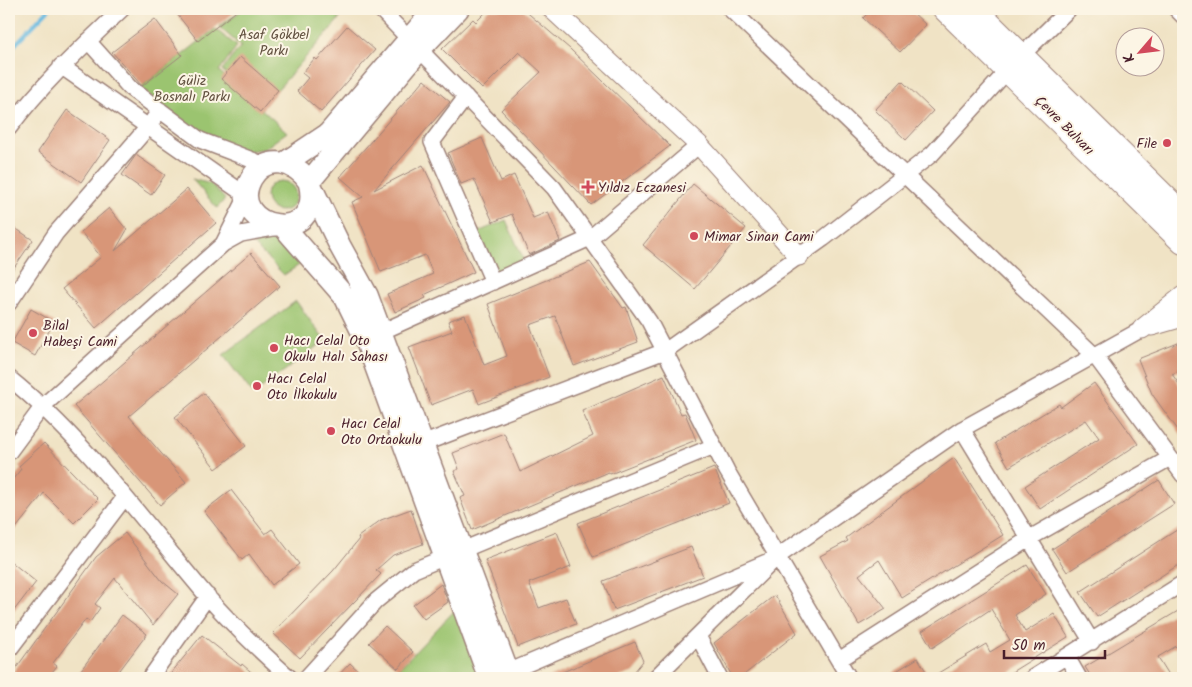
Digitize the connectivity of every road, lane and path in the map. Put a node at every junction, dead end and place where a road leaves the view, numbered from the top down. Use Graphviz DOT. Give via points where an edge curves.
graph roads {
  1 [pos="122,9"];
  2 [pos="380,9"];
  3 [pos="435,9"];
  4 [pos="458,9"];
  5 [pos="552,9"];
  6 [pos="730,9"];
  7 [pos="945,9"];
  8 [pos="974,9"];
  9 [pos="1069,9"];
  10 [pos="1176,9"];
  11 [pos="1183,16"];
  12 [pos="88,41"];
  13 [pos="415,43"];
  14 [pos="1015,62"];
  15 [pos="61,66"];
  16 [pos="466,97"];
  17 [pos="160,110"];
  18 [pos="148,127"];
  19 [pos="9,128"];
  20 [pos="700,145"];
  21 [pos="286,162"];
  22 [pos="265,165"];
  23 [pos="906,174"];
  24 [pos="309,182"];
  25 [pos="247,196"];
  26 [pos="1183,214"];
  27 [pos="283,226"];
  28 [pos="590,238"];
  29 [pos="1183,242"];
  30 [pos="223,244"];
  31 [pos="799,256"];
  32 [pos="494,282"];
  33 [pos="1183,296"];
  34 [pos="9,303"];
  35 [pos="1183,317"];
  36 [pos="1142,329"];
  37 [pos="381,332"];
  38 [pos="665,351"];
  39 [pos="1095,356"];
  40 [pos="9,378"];
  41 [pos="43,406"];
  42 [pos="962,429"];
  43 [pos="422,444"];
  44 [pos="714,446"];
  45 [pos="9,452"];
  46 [pos="1170,458"];
  47 [pos="1183,475"];
  48 [pos="125,497"];
  49 [pos="1030,538"];
  50 [pos="452,554"];
  51 [pos="777,557"];
  52 [pos="1183,583"];
  53 [pos="208,596"];
  54 [pos="698,636"];
  55 [pos="1092,642"];
  56 [pos="9,650"];
  57 [pos="1067,657"];
  58 [pos="840,660"];
  59 [pos="502,676"];
  60 [pos="150,678"];
  61 [pos="290,678"];
  62 [pos="306,678"];
  63 [pos="655,678"];
  64 [pos="720,678"];
  65 [pos="849,678"];
  66 [pos="1032,678"];
  67 [pos="1079,678"];
  1 -- 12 [label="street"];
  2 -- 13 [label="street"];
  3 -- 13 [label="main road"];
  4 -- 13 [label="main road"];
  5 -- 20 [label="street"];
  6 -- 23 [label="street"];
  7 -- 14 [label="main road, Çevre Bulvarı"];
  8 -- 14 [label="main road, Çevre Bulvarı"];
  9 -- 14 [label="street"];
  10 -- 11 [label="street"];
  12 -- 15 [label="street"];
  12 -- 17 [label="street" via="130,88"];
  13 -- 16 [label="street"];
  13 -- 21 [label="main road" via="328,134"];
  13 -- 24 [label="main road"];
  14 -- 23 [label="street" via="932,154"];
  14 -- 26 [label="main road, Çevre Bulvarı"];
  14 -- 29 [label="main road, Çevre Bulvarı"];
  15 -- 18 [label="street"];
  15 -- 19 [label="street" via="30,99"];
  16 -- 28 [label="street" via="554,188"];
  16 -- 32 [label="street" via="432,142"];
  17 -- 18 [label="street"];
  17 -- 22 [label="street" via="200,140"];
  18 -- 25 [label="street"];
  18 -- 34 [label="street" via="56,233"];
  20 -- 28 [label="street"];
  20 -- 31 [label="street"];
  21 -- 22 [label="main road"];
  21 -- 24 [label="main road" via="304,173"];
  22 -- 25 [label="main road" via="252,178"];
  23 -- 31 [label="street"];
  23 -- 39 [label="street"];
  24 -- 27 [label="main road" via="312,192 307,211 292,224"];
  24 -- 37 [label="main road" via="367,295"];
  25 -- 27 [label="main road" via="255,215 268,224"];
  25 -- 30 [label="street"];
  27 -- 30 [label="street" via="241,234"];
  27 -- 50 [label="main road" via="345,297"];
  28 -- 32 [label="street"];
  28 -- 38 [label="street" via="649,321"];
  30 -- 41 [label="street"];
  31 -- 38 [label="street"];
  32 -- 37 [label="street"];
  33 -- 36 [label="street"];
  35 -- 36 [label="street"];
  36 -- 39 [label="street"];
  37 -- 43 [label="main road"];
  38 -- 43 [label="street"];
  38 -- 44 [label="street"];
  39 -- 42 [label="street"];
  39 -- 46 [label="street"];
  40 -- 41 [label="street"];
  41 -- 45 [label="street"];
  41 -- 48 [label="street"];
  42 -- 49 [label="street"];
  42 -- 51 [label="street"];
  43 -- 50 [label="main road"];
  44 -- 50 [label="street"];
  44 -- 51 [label="street"];
  46 -- 47 [label="street"];
  46 -- 49 [label="street"];
  48 -- 53 [label="street"];
  48 -- 56 [label="street"];
  49 -- 55 [label="street"];
  49 -- 58 [label="street"];
  50 -- 59 [label="main road"];
  50 -- 62 [label="street" via="414,570 376,601"];
  51 -- 54 [label="street"];
  51 -- 58 [label="street"];
  51 -- 59 [label="street"];
  52 -- 55 [label="street"];
  53 -- 60 [label="street"];
  53 -- 61 [label="street" via="248,640"];
  54 -- 63 [label="street"];
  54 -- 64 [label="street"];
  55 -- 57 [label="street"];
  57 -- 66 [label="street"];
  57 -- 67 [label="street"];
  58 -- 65 [label="street"];
}
